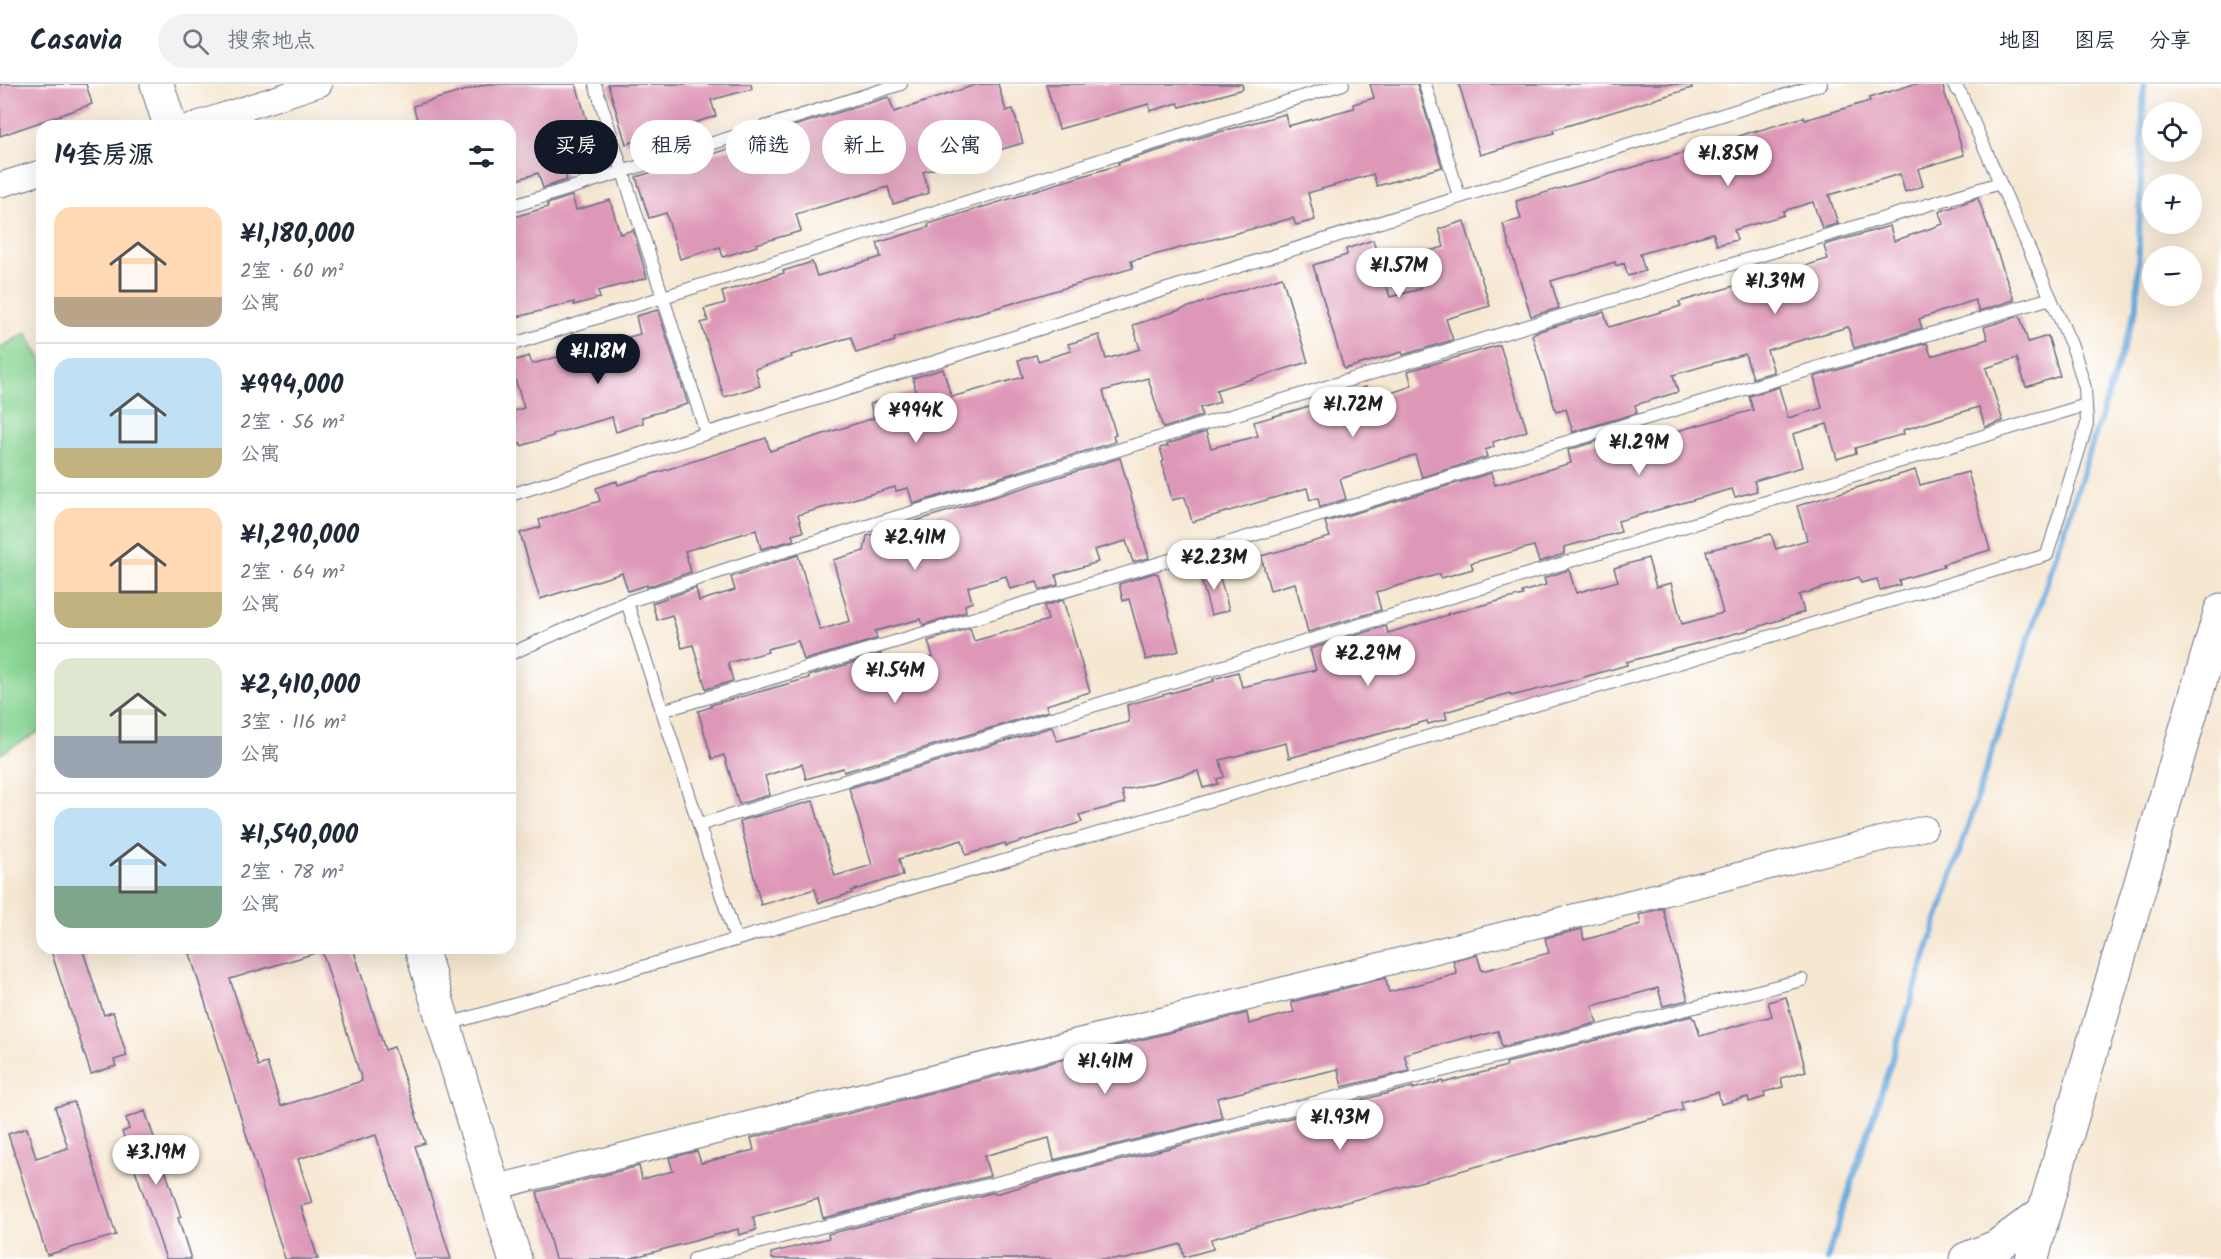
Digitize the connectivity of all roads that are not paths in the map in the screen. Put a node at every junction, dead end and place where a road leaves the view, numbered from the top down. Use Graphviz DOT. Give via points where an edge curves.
graph roads {
  1 [pos="158,84"];
  2 [pos="320,84"];
  3 [pos="595,84"];
  4 [pos="901,84"];
  5 [pos="1343,84"];
  6 [pos="1425,84"];
  7 [pos="1821,84"];
  8 [pos="1953,84"];
  9 [pos="168,120"];
  10 [pos="209,120"];
  11 [pos="623,172"];
  12 [pos="36,174"];
  13 [pos="2000,183"];
  14 [pos="0,185"];
  15 [pos="1459,196"];
  16 [pos="516,205"];
  17 [pos="662,296"];
  18 [pos="2050,298"];
  19 [pos="516,343"];
  20 [pos="2086,405"];
  21 [pos="706,433"];
  22 [pos="516,493"];
  23 [pos="627,602"];
  24 [pos="2221,610"];
  25 [pos="516,651"];
  26 [pos="662,711"];
  27 [pos="699,825"];
  28 [pos="1925,828"];
  29 [pos="736,940"];
  30 [pos="422,954"];
  31 [pos="1802,980"];
  32 [pos="444,1025"];
  33 [pos="494,1188"];
  34 [pos="2044,1212"];
  35 [pos="515,1259"];
  36 [pos="694,1259"];
  37 [pos="1966,1259"];
  38 [pos="2032,1259"];
  1 -- 9 [label="main road"];
  2 -- 10 [label="street"];
  3 -- 11 [label="lane"];
  4 -- 11 [label="lane"];
  5 -- 17 [label="lane"];
  6 -- 15 [label="lane"];
  7 -- 15 [label="lane"];
  8 -- 13 [label="lane"];
  11 -- 16 [label="lane"];
  11 -- 17 [label="lane"];
  12 -- 14 [label="street"];
  13 -- 18 [label="lane"];
  13 -- 23 [label="lane"];
  15 -- 21 [label="lane"];
  17 -- 19 [label="lane"];
  17 -- 21 [label="lane"];
  18 -- 20 [label="lane" via="2074,351"];
  18 -- 26 [label="lane"];
  20 -- 27 [label="lane"];
  20 -- 29 [label="lane" via="2087,424 2047,555"];
  21 -- 22 [label="lane"];
  23 -- 25 [label="lane"];
  23 -- 26 [label="lane"];
  24 -- 34 [label="main road"];
  26 -- 27 [label="lane"];
  27 -- 29 [label="lane"];
  28 -- 33 [label="street"];
  29 -- 32 [label="lane"];
  30 -- 32 [label="main road"];
  31 -- 36 [label="lane"];
  32 -- 33 [label="main road"];
  33 -- 35 [label="main road"];
  34 -- 37 [label="main road" via="1996,1247"];
  34 -- 38 [label="main road"];
}
